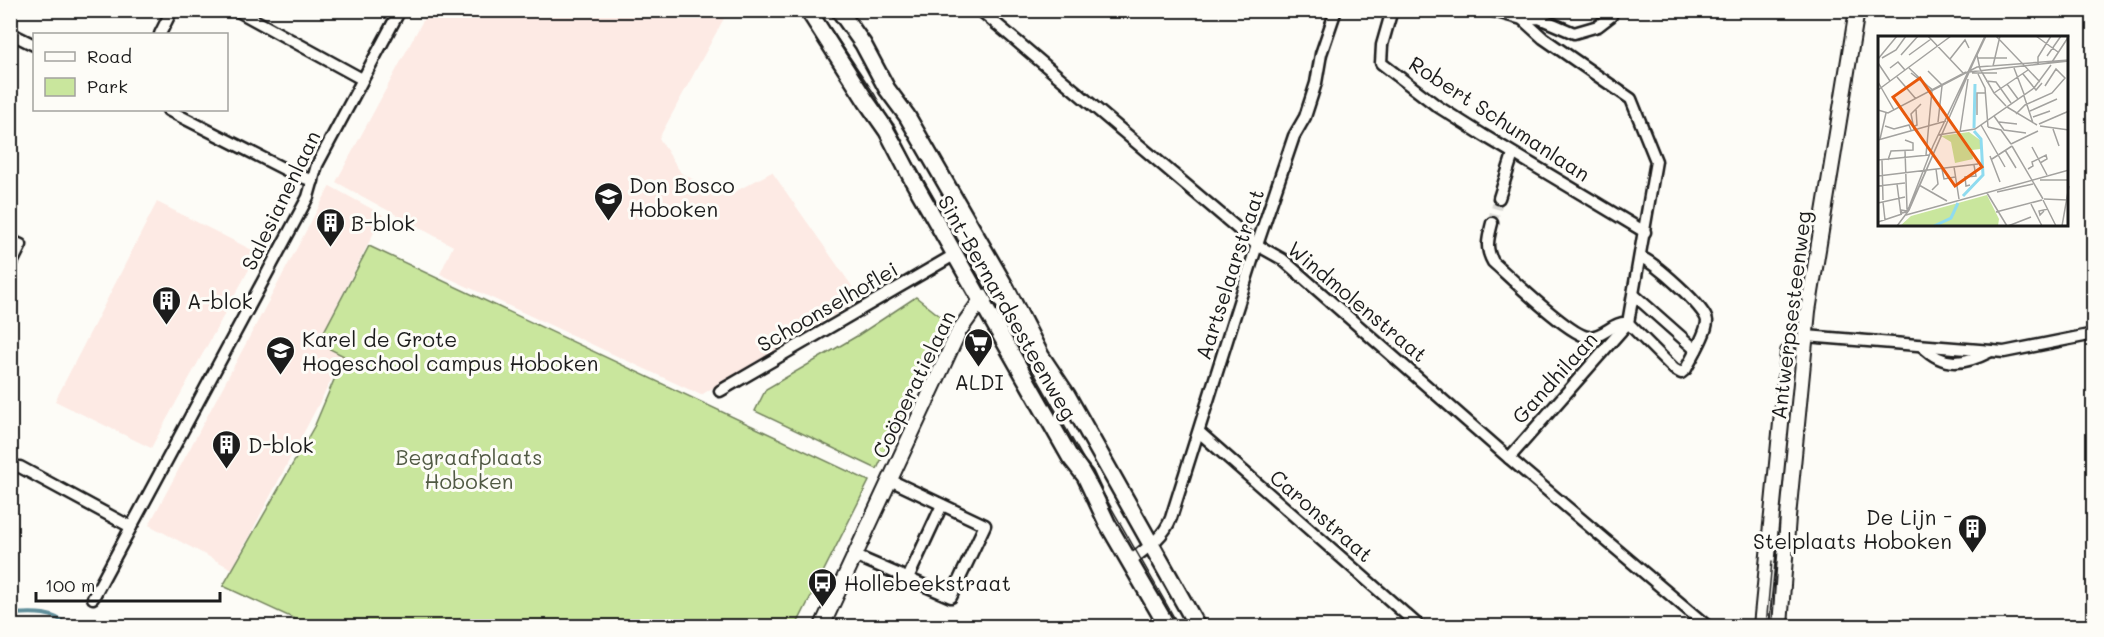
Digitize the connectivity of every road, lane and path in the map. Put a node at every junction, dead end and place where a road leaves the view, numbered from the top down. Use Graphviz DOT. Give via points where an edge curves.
graph roads {
  1 [pos="172,10"];
  2 [pos="236,10"];
  3 [pos="400,10"];
  4 [pos="808,10"];
  5 [pos="839,10"];
  6 [pos="980,10"];
  7 [pos="1336,10"];
  8 [pos="1392,10"];
  9 [pos="1490,10"];
  10 [pos="1613,10"];
  11 [pos="1857,10"];
  12 [pos="1542,15"];
  13 [pos="1522,20"];
  14 [pos="10,33"];
  15 [pos="160,33"];
  16 [pos="33,44"];
  17 [pos="362,79"];
  18 [pos="170,111"];
  19 [pos="1513,154"];
  20 [pos="313,181"];
  21 [pos="1499,198"];
  22 [pos="1492,223"];
  23 [pos="1645,231"];
  24 [pos="10,240"];
  25 [pos="1257,245"];
  26 [pos="954,255"];
  27 [pos="1640,257"];
  28 [pos="10,267"];
  29 [pos="1005,286"];
  30 [pos="1634,295"];
  31 [pos="981,300"];
  32 [pos="1628,323"];
  33 [pos="2094,334"];
  34 [pos="1806,336"];
  35 [pos="1696,350"];
  36 [pos="1788,352"];
  37 [pos="720,391"];
  38 [pos="1199,432"];
  39 [pos="1509,458"];
  40 [pos="10,467"];
  41 [pos="890,480"];
  42 [pos="942,505"];
  43 [pos="131,527"];
  44 [pos="1152,545"];
  45 [pos="856,556"];
  46 [pos="1130,561"];
  47 [pos="908,578"];
  48 [pos="93,598"];
  49 [pos="822,627"];
  50 [pos="1167,627"];
  51 [pos="1197,627"];
  52 [pos="1419,627"];
  53 [pos="1707,627"];
  54 [pos="1761,627"];
  55 [pos="1780,627"];
  1 -- 15 [label="street"];
  2 -- 17 [label="street"];
  3 -- 17 [label="street, Salesianenlaan"];
  4 -- 26 [label="main road, Sint-Bernardsesteenweg" via="887,131"];
  5 -- 29 [label="main road, Sint-Bernardsesteenweg" via="907,116"];
  6 -- 25 [label="street, Windmolenstraat"];
  7 -- 25 [label="street, Aartselaarstraat" via="1305,117 1294,136"];
  8 -- 19 [label="street, Robert Schumanlaan" via="1381,63 1437,106"];
  9 -- 13 [label="street, Gandhilaan"];
  10 -- 12 [label="street" via="1598,26 1574,33"];
  11 -- 34 [label="street, Antwerpsesteenweg"];
  12 -- 13 [label="street"];
  13 -- 23 [label="street, Gandhilaan" via="1632,99 1656,161"];
  14 -- 16 [label="street"];
  17 -- 20 [label="street, Salesianenlaan" via="317,165"];
  18 -- 20 [label="street"];
  19 -- 21 [label="street"];
  19 -- 23 [label="street, Robert Schumanlaan"];
  20 -- 43 [label="street, Salesianenlaan" via="308,197"];
  22 -- 32 [label="street, Gandhilaan" via="1487,253 1493,262 1573,332 1590,337 1622,322"];
  23 -- 27 [label="street, Gandhilaan"];
  24 -- 28 [label="street" via="21,245"];
  25 -- 38 [label="street, Aartselaarstraat"];
  25 -- 39 [label="street, Windmolenstraat" via="1282,259"];
  26 -- 31 [label="main road, Sint-Bernardsesteenweg"];
  26 -- 37 [label="street, Schoonselhoflei"];
  27 -- 30 [label="street, Gandhilaan"];
  27 -- 35 [label="street" via="1656,265 1705,313 1706,326"];
  29 -- 31 [label="street, Coöperatielaan"];
  29 -- 44 [label="main road, Sint-Bernardsesteenweg" via="1041,356"];
  30 -- 32 [label="street, Gandhilaan"];
  30 -- 35 [label="street"];
  31 -- 41 [label="street, Coöperatielaan" via="959,331"];
  31 -- 46 [label="main road, Sint-Bernardsesteenweg" via="1070,457 1085,476"];
  32 -- 35 [label="street" via="1681,373"];
  32 -- 39 [label="street, Gandhilaan"];
  33 -- 34 [label="street" via="1950,362 1933,357 1922,346"];
  34 -- 55 [label="street, Antwerpsesteenweg"];
  36 -- 54 [label="street, Antwerpsesteenweg"];
  38 -- 44 [label="street, Aartselaarstraat" via="1169,524"];
  38 -- 52 [label="street, Caronstraat"];
  39 -- 53 [label="street, Windmolenstraat"];
  40 -- 43 [label="street" via="20,467"];
  41 -- 42 [label="street, Coöperatielaan"];
  41 -- 45 [label="street, Coöperatielaan"];
  42 -- 47 [label="street"];
  42 -- 47 [label="street, Coöperatielaan" via="985,525 951,597"];
  43 -- 48 [label="street, Salesianenlaan"];
  44 -- 46 [label="street, Aartselaarstraat"];
  44 -- 51 [label="main road, Sint-Bernardsesteenweg"];
  45 -- 47 [label="street, Coöperatielaan"];
  45 -- 49 [label="street, Coöperatielaan"];
  46 -- 50 [label="main road, Sint-Bernardsesteenweg"];
}
